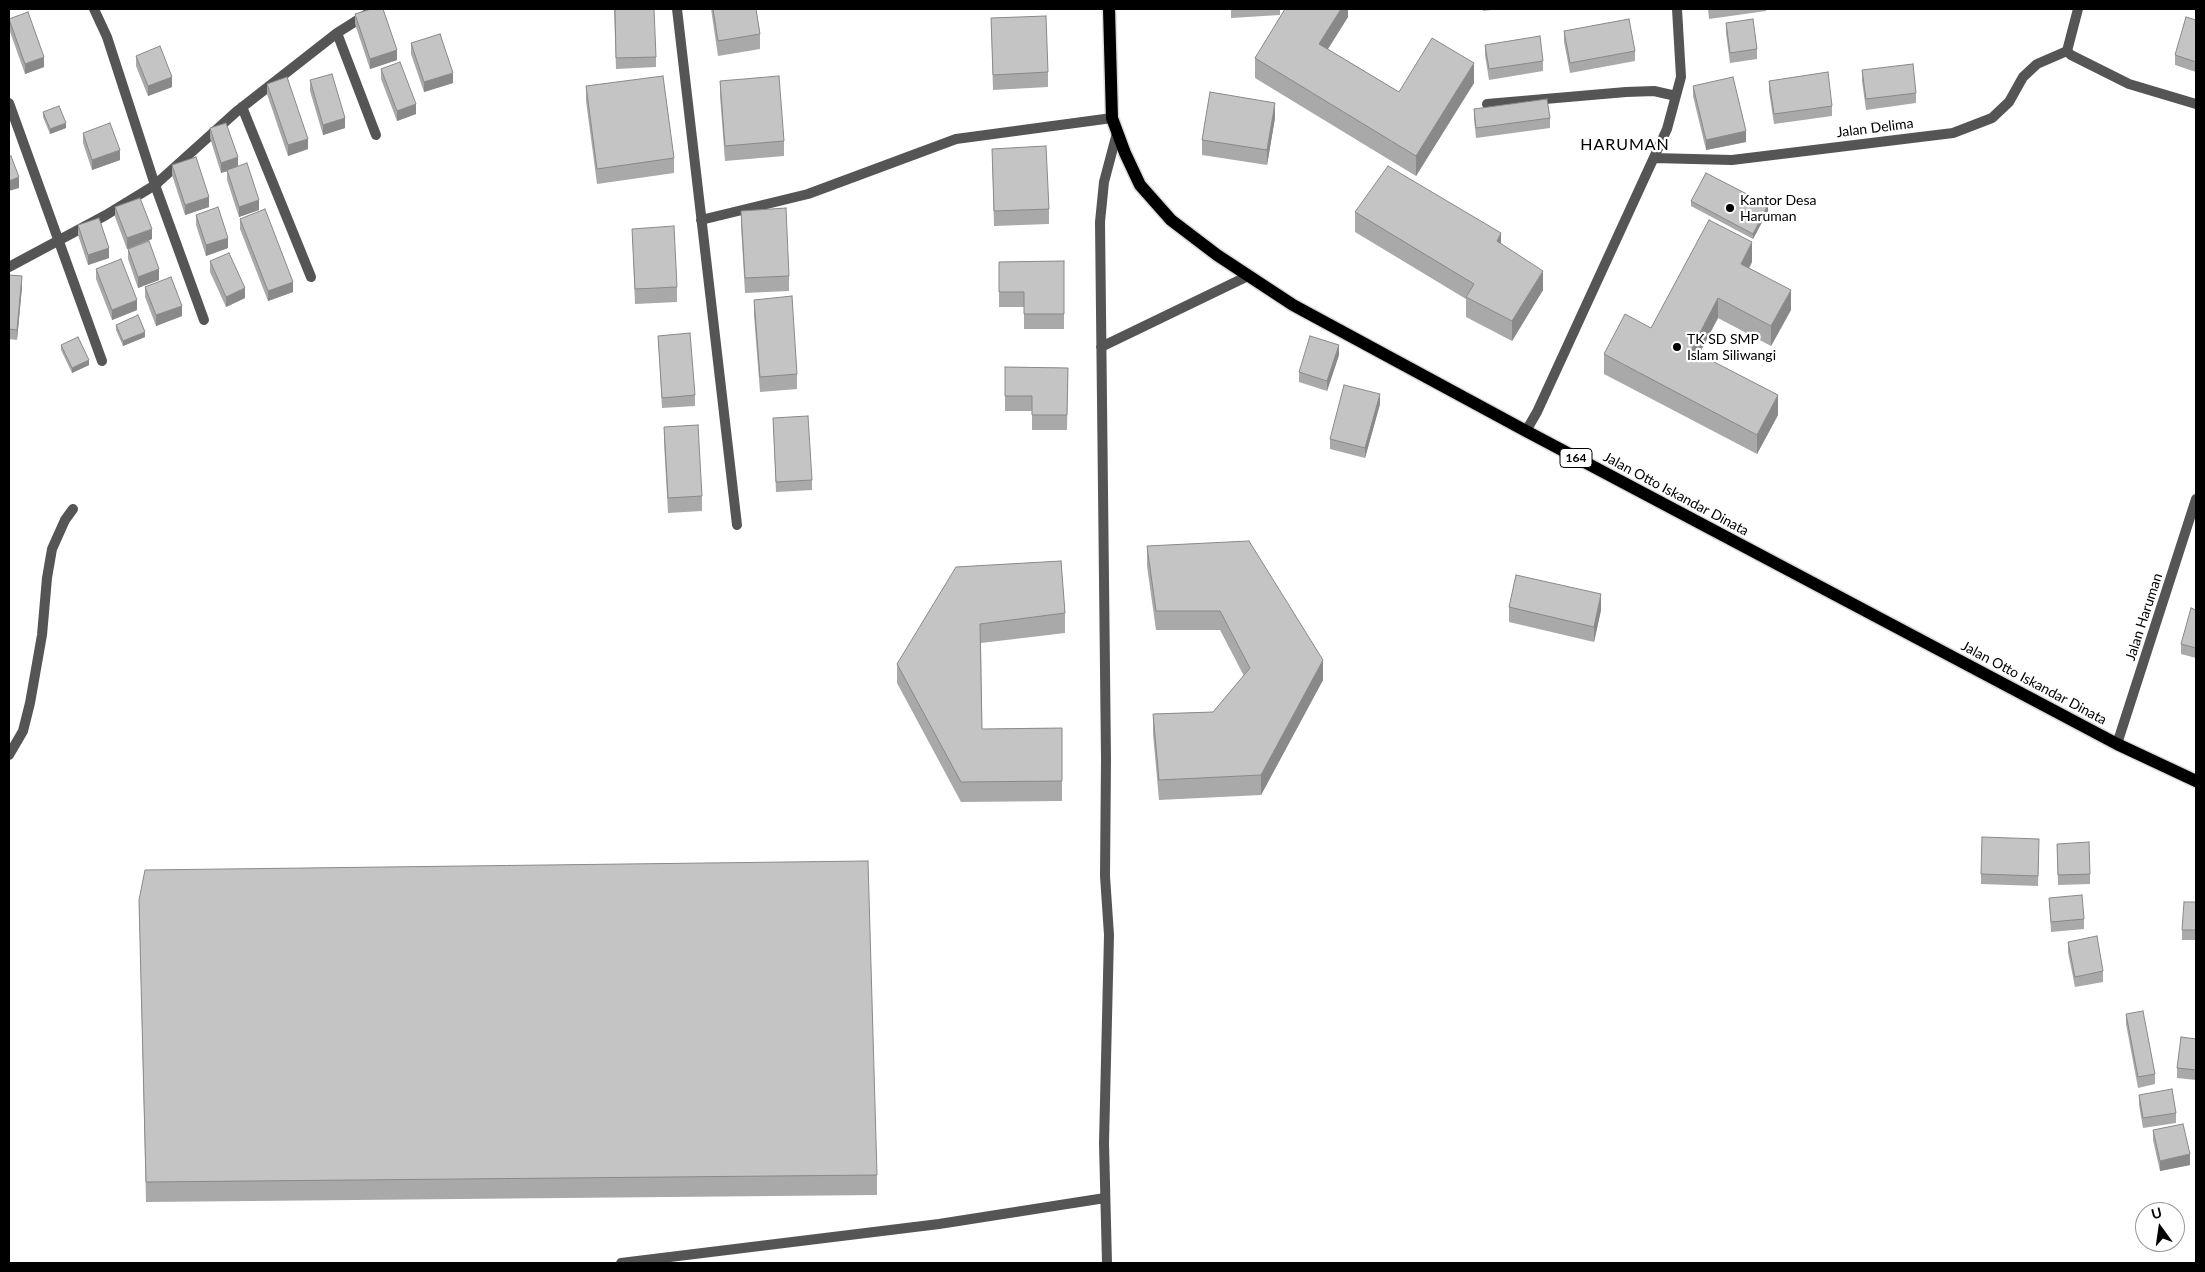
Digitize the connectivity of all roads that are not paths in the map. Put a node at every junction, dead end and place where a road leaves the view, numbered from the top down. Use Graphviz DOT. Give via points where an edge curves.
graph roads {
  1 [pos="94,9"];
  2 [pos="375,9"];
  3 [pos="677,9"];
  4 [pos="1109,9"];
  5 [pos="1677,9"];
  6 [pos="2078,9"];
  7 [pos="337,33"];
  8 [pos="2067,51"];
  9 [pos="1676,96"];
  10 [pos="9,103"];
  11 [pos="1486,104"];
  12 [pos="2196,104"];
  13 [pos="242,108"];
  14 [pos="1112,118"];
  15 [pos="1118,133"];
  16 [pos="376,135"];
  17 [pos="1654,158"];
  18 [pos="155,185"];
  19 [pos="702,220"];
  20 [pos="60,239"];
  21 [pos="9,267"];
  22 [pos="1248,276"];
  23 [pos="311,277"];
  24 [pos="204,320"];
  25 [pos="1101,346"];
  26 [pos="102,362"];
  27 [pos="1526,431"];
  28 [pos="2196,500"];
  29 [pos="73,509"];
  30 [pos="737,526"];
  31 [pos="2118,744"];
  32 [pos="9,754"];
  33 [pos="2196,781"];
  34 [pos="1106,1198"];
  35 [pos="621,1263"];
  36 [pos="1107,1263"];
  1 -- 18 [label="street" via="107,37"];
  2 -- 7 [label="street"];
  3 -- 19 [label="street"];
  4 -- 14 [label="main road, Jalan Otto Iskandar Dinata / 164"];
  5 -- 9 [label="street" via="1681,77"];
  6 -- 8 [label="street"];
  7 -- 13 [label="street"];
  7 -- 16 [label="street"];
  8 -- 12 [label="street" via="2129,84"];
  8 -- 17 [label="street, Jalan Delima" via="2037,64 2023,78 2009,102 1992,118 1953,133 1732,160"];
  9 -- 11 [label="street" via="1654,91 1626,92"];
  9 -- 17 [label="street" via="1667,129"];
  10 -- 20 [label="street"];
  13 -- 18 [label="street"];
  13 -- 23 [label="street"];
  14 -- 15 [label="main road, Jalan Otto Iskandar Dinata / 164"];
  14 -- 19 [label="street" via="956,139 808,194"];
  15 -- 22 [label="main road, Jalan Otto Iskandar Dinata / 164" via="1140,185 1171,220"];
  15 -- 25 [label="street" via="1104,182 1100,222"];
  17 -- 27 [label="street"];
  18 -- 20 [label="street"];
  18 -- 24 [label="street"];
  19 -- 30 [label="street"];
  20 -- 21 [label="street"];
  20 -- 26 [label="street"];
  22 -- 25 [label="street"];
  22 -- 27 [label="main road, Jalan Otto Iskandar Dinata / 164" via="1293,305"];
  25 -- 34 [label="street" via="1105,876 1109,936 1104,1143"];
  27 -- 31 [label="main road, Jalan Otto Iskandar Dinata / 164"];
  28 -- 31 [label="street, Jalan Haruman"];
  29 -- 32 [label="street" via="52,549 30,703 23,731"];
  31 -- 33 [label="main road, Jalan Otto Iskandar Dinata / 164"];
  34 -- 35 [label="street" via="939,1224"];
  34 -- 36 [label="street"];
}
